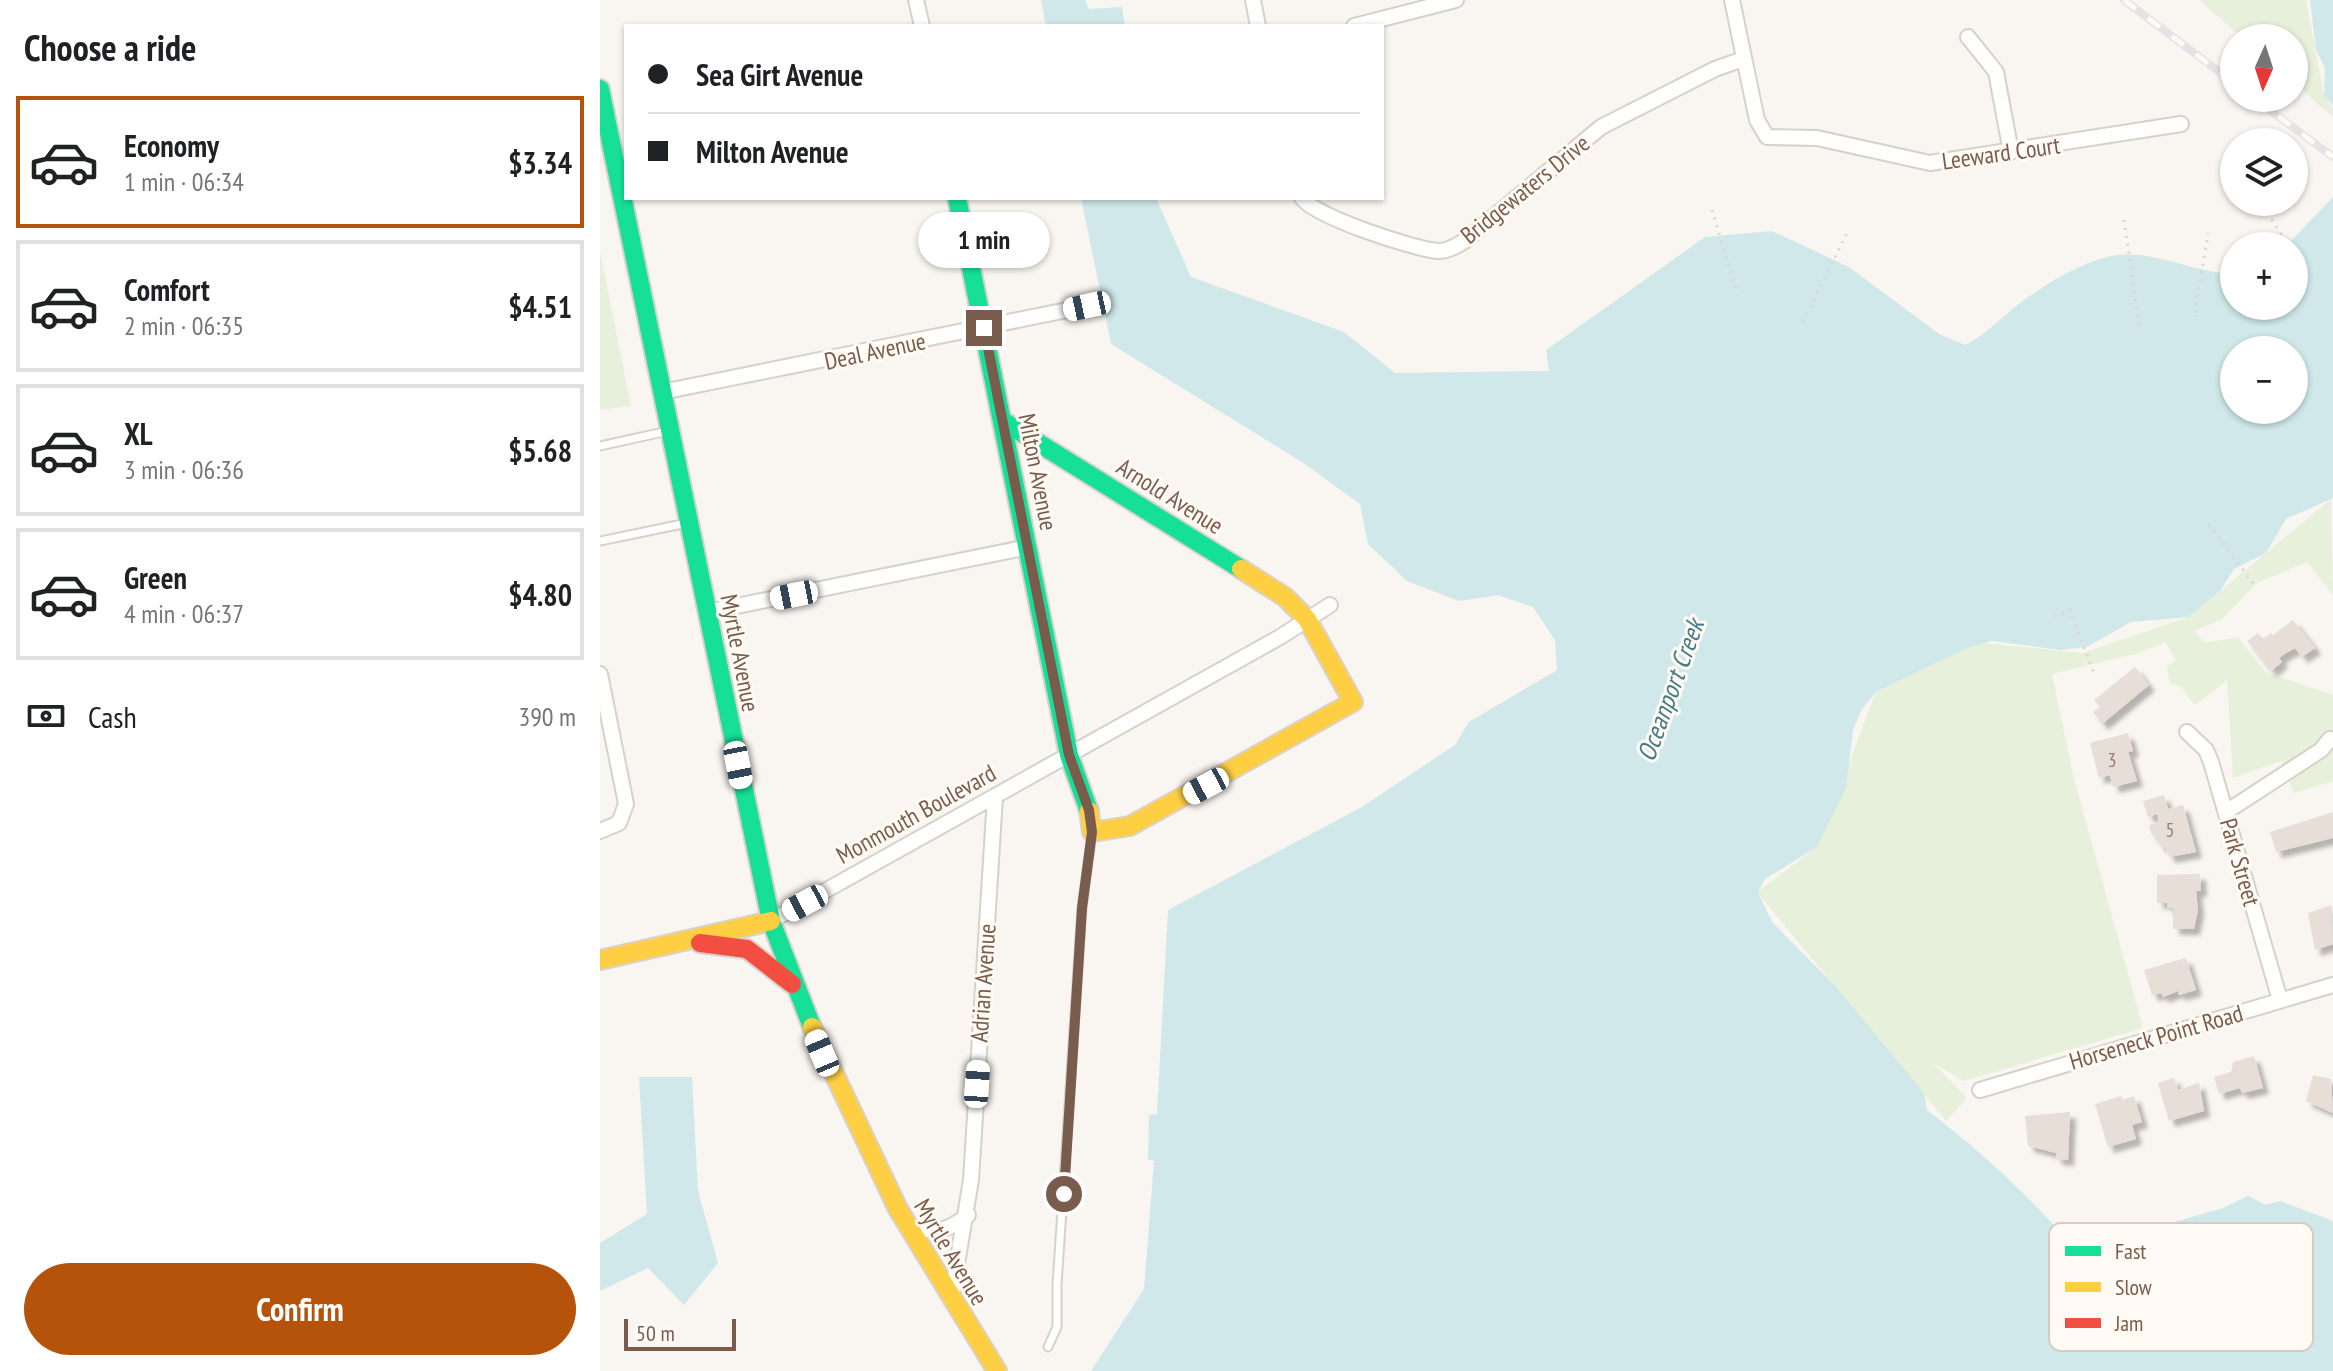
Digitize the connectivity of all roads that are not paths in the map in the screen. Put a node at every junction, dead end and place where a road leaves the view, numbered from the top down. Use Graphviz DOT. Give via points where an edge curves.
graph roads {
  1 [pos="916,0"];
  2 [pos="1253,0"];
  3 [pos="1456,0"];
  4 [pos="1736,4"];
  5 [pos="922,24"];
  6 [pos="1258,24"];
  7 [pos="1362,24"];
  8 [pos="1968,37"];
  9 [pos="1743,59"];
  10 [pos="600,89"];
  11 [pos="2181,124"];
  12 [pos="2011,152"];
  13 [pos="624,192"];
  14 [pos="626,200"];
  15 [pos="957,200"];
  16 [pos="1304,200"];
  17 [pos="1087,306"];
  18 [pos="984,328"];
  19 [pos="662,392"];
  20 [pos="1003,421"];
  21 [pos="670,431"];
  22 [pos="600,446"];
  23 [pos="689,523"];
  24 [pos="600,541"];
  25 [pos="1028,547"];
  26 [pos="1330,605"];
  27 [pos="707,612"];
  28 [pos="1307,619"];
  29 [pos="600,674"];
  30 [pos="2187,732"];
  31 [pos="2330,739"];
  32 [pos="1069,755"];
  33 [pos="995,797"];
  34 [pos="2226,812"];
  35 [pos="600,831"];
  36 [pos="1092,832"];
  37 [pos="771,921"];
  38 [pos="684,941"];
  39 [pos="600,960"];
  40 [pos="2333,985"];
  41 [pos="794,986"];
  42 [pos="2280,1000"];
  43 [pos="1980,1090"];
  44 [pos="968,1215"];
  45 [pos="905,1225"];
  46 [pos="951,1300"];
  47 [pos="1048,1347"];
  48 [pos="997,1371"];
  1 -- 5 [label="street"];
  2 -- 6 [label="street"];
  3 -- 7 [label="street"];
  4 -- 9 [label="street"];
  8 -- 12 [label="street" via="1996,72"];
  9 -- 12 [label="street, Leeward Court" via="1763,134 1823,139 1930,163"];
  9 -- 16 [label="street, Bridgewaters Drive" via="1601,127 1466,240 1443,250 1340,219"];
  10 -- 13 [label="street, Myrtle Avenue"];
  11 -- 12 [label="street, Leeward Court"];
  14 -- 19 [label="street, Myrtle Avenue"];
  15 -- 18 [label="street, Milton Avenue"];
  17 -- 18 [label="street, Deal Avenue"];
  18 -- 19 [label="street, Deal Avenue"];
  18 -- 20 [label="street, Milton Avenue"];
  19 -- 21 [label="street, Myrtle Avenue"];
  20 -- 25 [label="street, Milton Avenue"];
  20 -- 28 [label="street, Arnold Avenue" via="1285,597"];
  21 -- 22 [label="lane"];
  21 -- 23 [label="street, Myrtle Avenue"];
  23 -- 24 [label="lane"];
  23 -- 27 [label="street, Myrtle Avenue"];
  25 -- 27 [label="street"];
  25 -- 32 [label="street, Milton Avenue"];
  26 -- 28 [label="street, Monmouth Boulevard"];
  27 -- 37 [label="street, Myrtle Avenue"];
  28 -- 32 [label="street, Monmouth Boulevard"];
  28 -- 36 [label="street" via="1353,702 1130,826"];
  29 -- 35 [label="street" via="626,804 619,823"];
  30 -- 34 [label="street, Park Street" via="2206,750"];
  31 -- 34 [label="street"];
  32 -- 33 [label="street, Monmouth Boulevard"];
  32 -- 36 [label="street"];
  33 -- 37 [label="street, Monmouth Boulevard"];
  33 -- 44 [label="street, Adrian Avenue"];
  34 -- 42 [label="street, Park Street"];
  36 -- 47 [label="lane" via="1082,908 1058,1320"];
  37 -- 38 [label="street, Monmouth Boulevard"];
  37 -- 41 [label="street, Myrtle Avenue"];
  38 -- 39 [label="street, Monmouth Boulevard"];
  38 -- 41 [label="street" via="747,949"];
  40 -- 42 [label="street, Horseneck Point Road"];
  41 -- 45 [label="street, Myrtle Avenue" via="849,1116"];
  42 -- 43 [label="street, Horseneck Point Road"];
  44 -- 45 [label="street" via="939,1232"];
  44 -- 46 [label="street, Adrian Avenue"];
  45 -- 46 [label="street, Myrtle Avenue"];
  46 -- 48 [label="street, Myrtle Avenue"];
}
